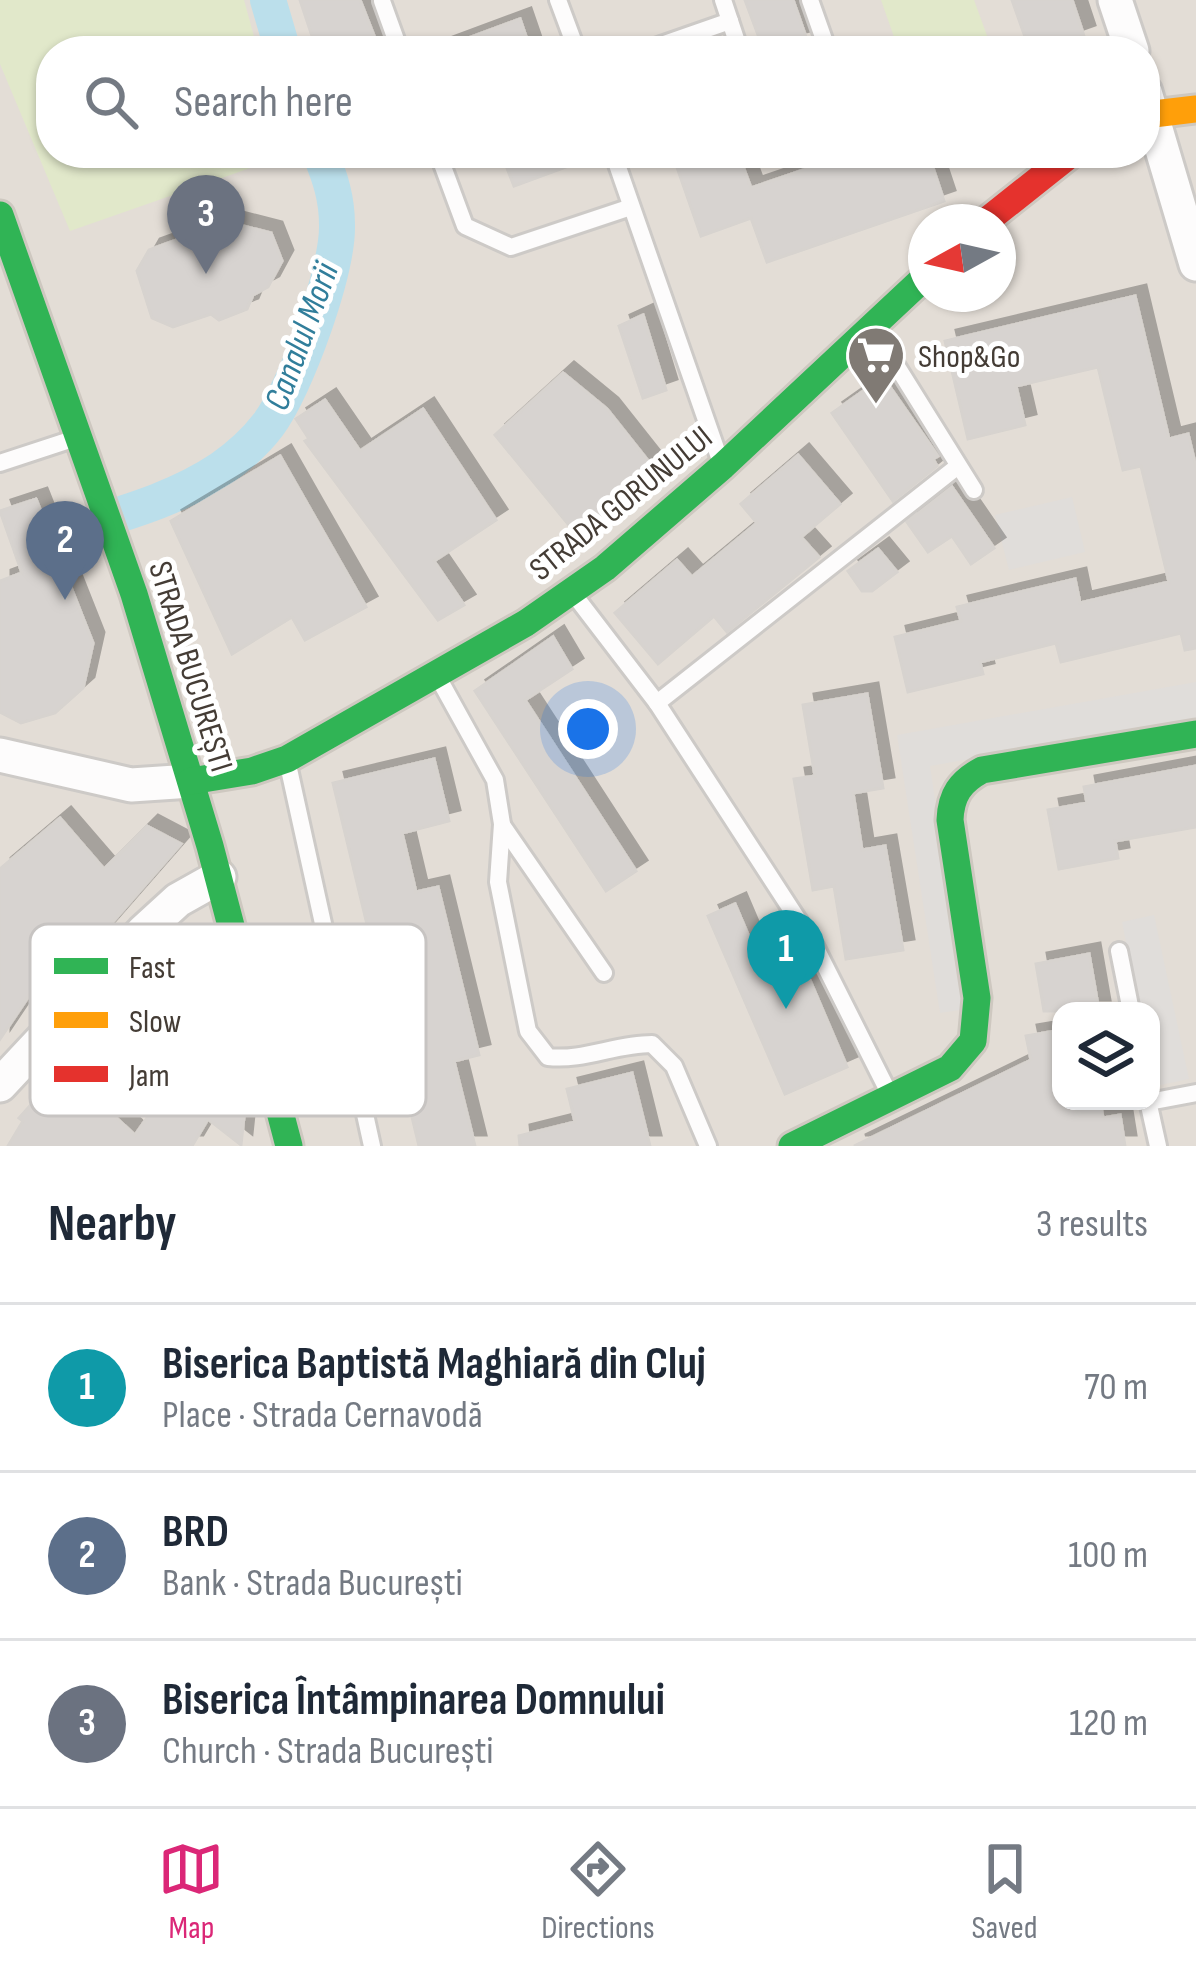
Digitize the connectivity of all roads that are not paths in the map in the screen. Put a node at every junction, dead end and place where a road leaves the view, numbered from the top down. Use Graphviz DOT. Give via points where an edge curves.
graph roads {
  1 [pos="558,0"];
  2 [pos="723,0"];
  3 [pos="810,0"];
  4 [pos="1115,0"];
  5 [pos="382,1"];
  6 [pos="730,21"];
  7 [pos="395,36"];
  8 [pos="571,36"];
  9 [pos="687,36"];
  10 [pos="735,36"];
  11 [pos="823,36"];
  12 [pos="1127,36"];
  13 [pos="1160,107"];
  14 [pos="1196,109"];
  15 [pos="1160,148"];
  16 [pos="444,168"];
  17 [pos="618,168"];
  18 [pos="1053,168"];
  19 [pos="1008,204"];
  20 [pos="632,207"];
  21 [pos="0,215"];
  22 [pos="1196,264"];
  23 [pos="908,293"];
  24 [pos="872,326"];
  25 [pos="80,436"];
  26 [pos="0,463"];
  27 [pos="723,466"];
  28 [pos="958,466"];
  29 [pos="974,490"];
  30 [pos="572,592"];
  31 [pos="435,673"];
  32 [pos="657,703"];
  33 [pos="1196,734"];
  34 [pos="0,755"];
  35 [pos="287,759"];
  36 [pos="190,781"];
  37 [pos="502,824"];
  38 [pos="219,877"];
  39 [pos="152,924"];
  40 [pos="231,924"];
  41 [pos="323,924"];
  42 [pos="1119,952"];
  43 [pos="604,973"];
  44 [pos="1129,1002"];
  45 [pos="30,1052"];
  46 [pos="0,1084"];
  47 [pos="1196,1093"];
  48 [pos="891,1097"];
  49 [pos="1160,1099"];
  50 [pos="1151,1110"];
  51 [pos="281,1116"];
  52 [pos="365,1116"];
  53 [pos="289,1146"];
  54 [pos="372,1146"];
  55 [pos="708,1146"];
  56 [pos="792,1146"];
  57 [pos="1158,1146"];
  1 -- 8 [label="lane"];
  2 -- 6 [label="lane"];
  3 -- 11 [label="lane"];
  4 -- 12 [label="street"];
  5 -- 7 [label="lane"];
  6 -- 9 [label="lane"];
  6 -- 10 [label="lane"];
  13 -- 14 [label="street"];
  15 -- 22 [label="street"];
  16 -- 20 [label="lane" via="465,226 511,247"];
  17 -- 20 [label="lane"];
  18 -- 19 [label="street"];
  20 -- 27 [label="lane"];
  21 -- 25 [label="street, STRADA BUCUREȘTI"];
  23 -- 24 [label="street, STRADA GORUNULUI"];
  24 -- 27 [label="street, STRADA GORUNULUI"];
  24 -- 28 [label="lane"];
  25 -- 26 [label="lane"];
  25 -- 36 [label="street, STRADA BUCUREȘTI"];
  27 -- 30 [label="street, STRADA GORUNULUI"];
  28 -- 29 [label="lane"];
  28 -- 32 [label="lane"];
  30 -- 31 [label="street, STRADA GORUNULUI"];
  30 -- 32 [label="lane"];
  31 -- 35 [label="street, STRADA GORUNULUI"];
  31 -- 37 [label="lane" via="495,780"];
  32 -- 48 [label="lane" via="815,946"];
  33 -- 48 [label="street" via="982,770 956,788 950,820 975,1031 957,1063"];
  34 -- 36 [label="street" via="130,784"];
  35 -- 36 [label="street, STRADA GORUNULUI"];
  35 -- 41 [label="lane"];
  36 -- 38 [label="street, STRADA BUCUREȘTI"];
  37 -- 43 [label="lane"];
  37 -- 55 [label="lane" via="498,882 528,1031 548,1057 573,1060 652,1044 674,1066"];
  38 -- 39 [label="street"];
  38 -- 40 [label="street, STRADA BUCUREȘTI"];
  42 -- 44 [label="lane"];
  45 -- 46 [label="street"];
  47 -- 49 [label="lane"];
  48 -- 56 [label="street"];
  50 -- 57 [label="lane"];
  51 -- 53 [label="street, STRADA BUCUREȘTI"];
  52 -- 54 [label="lane"];
}
